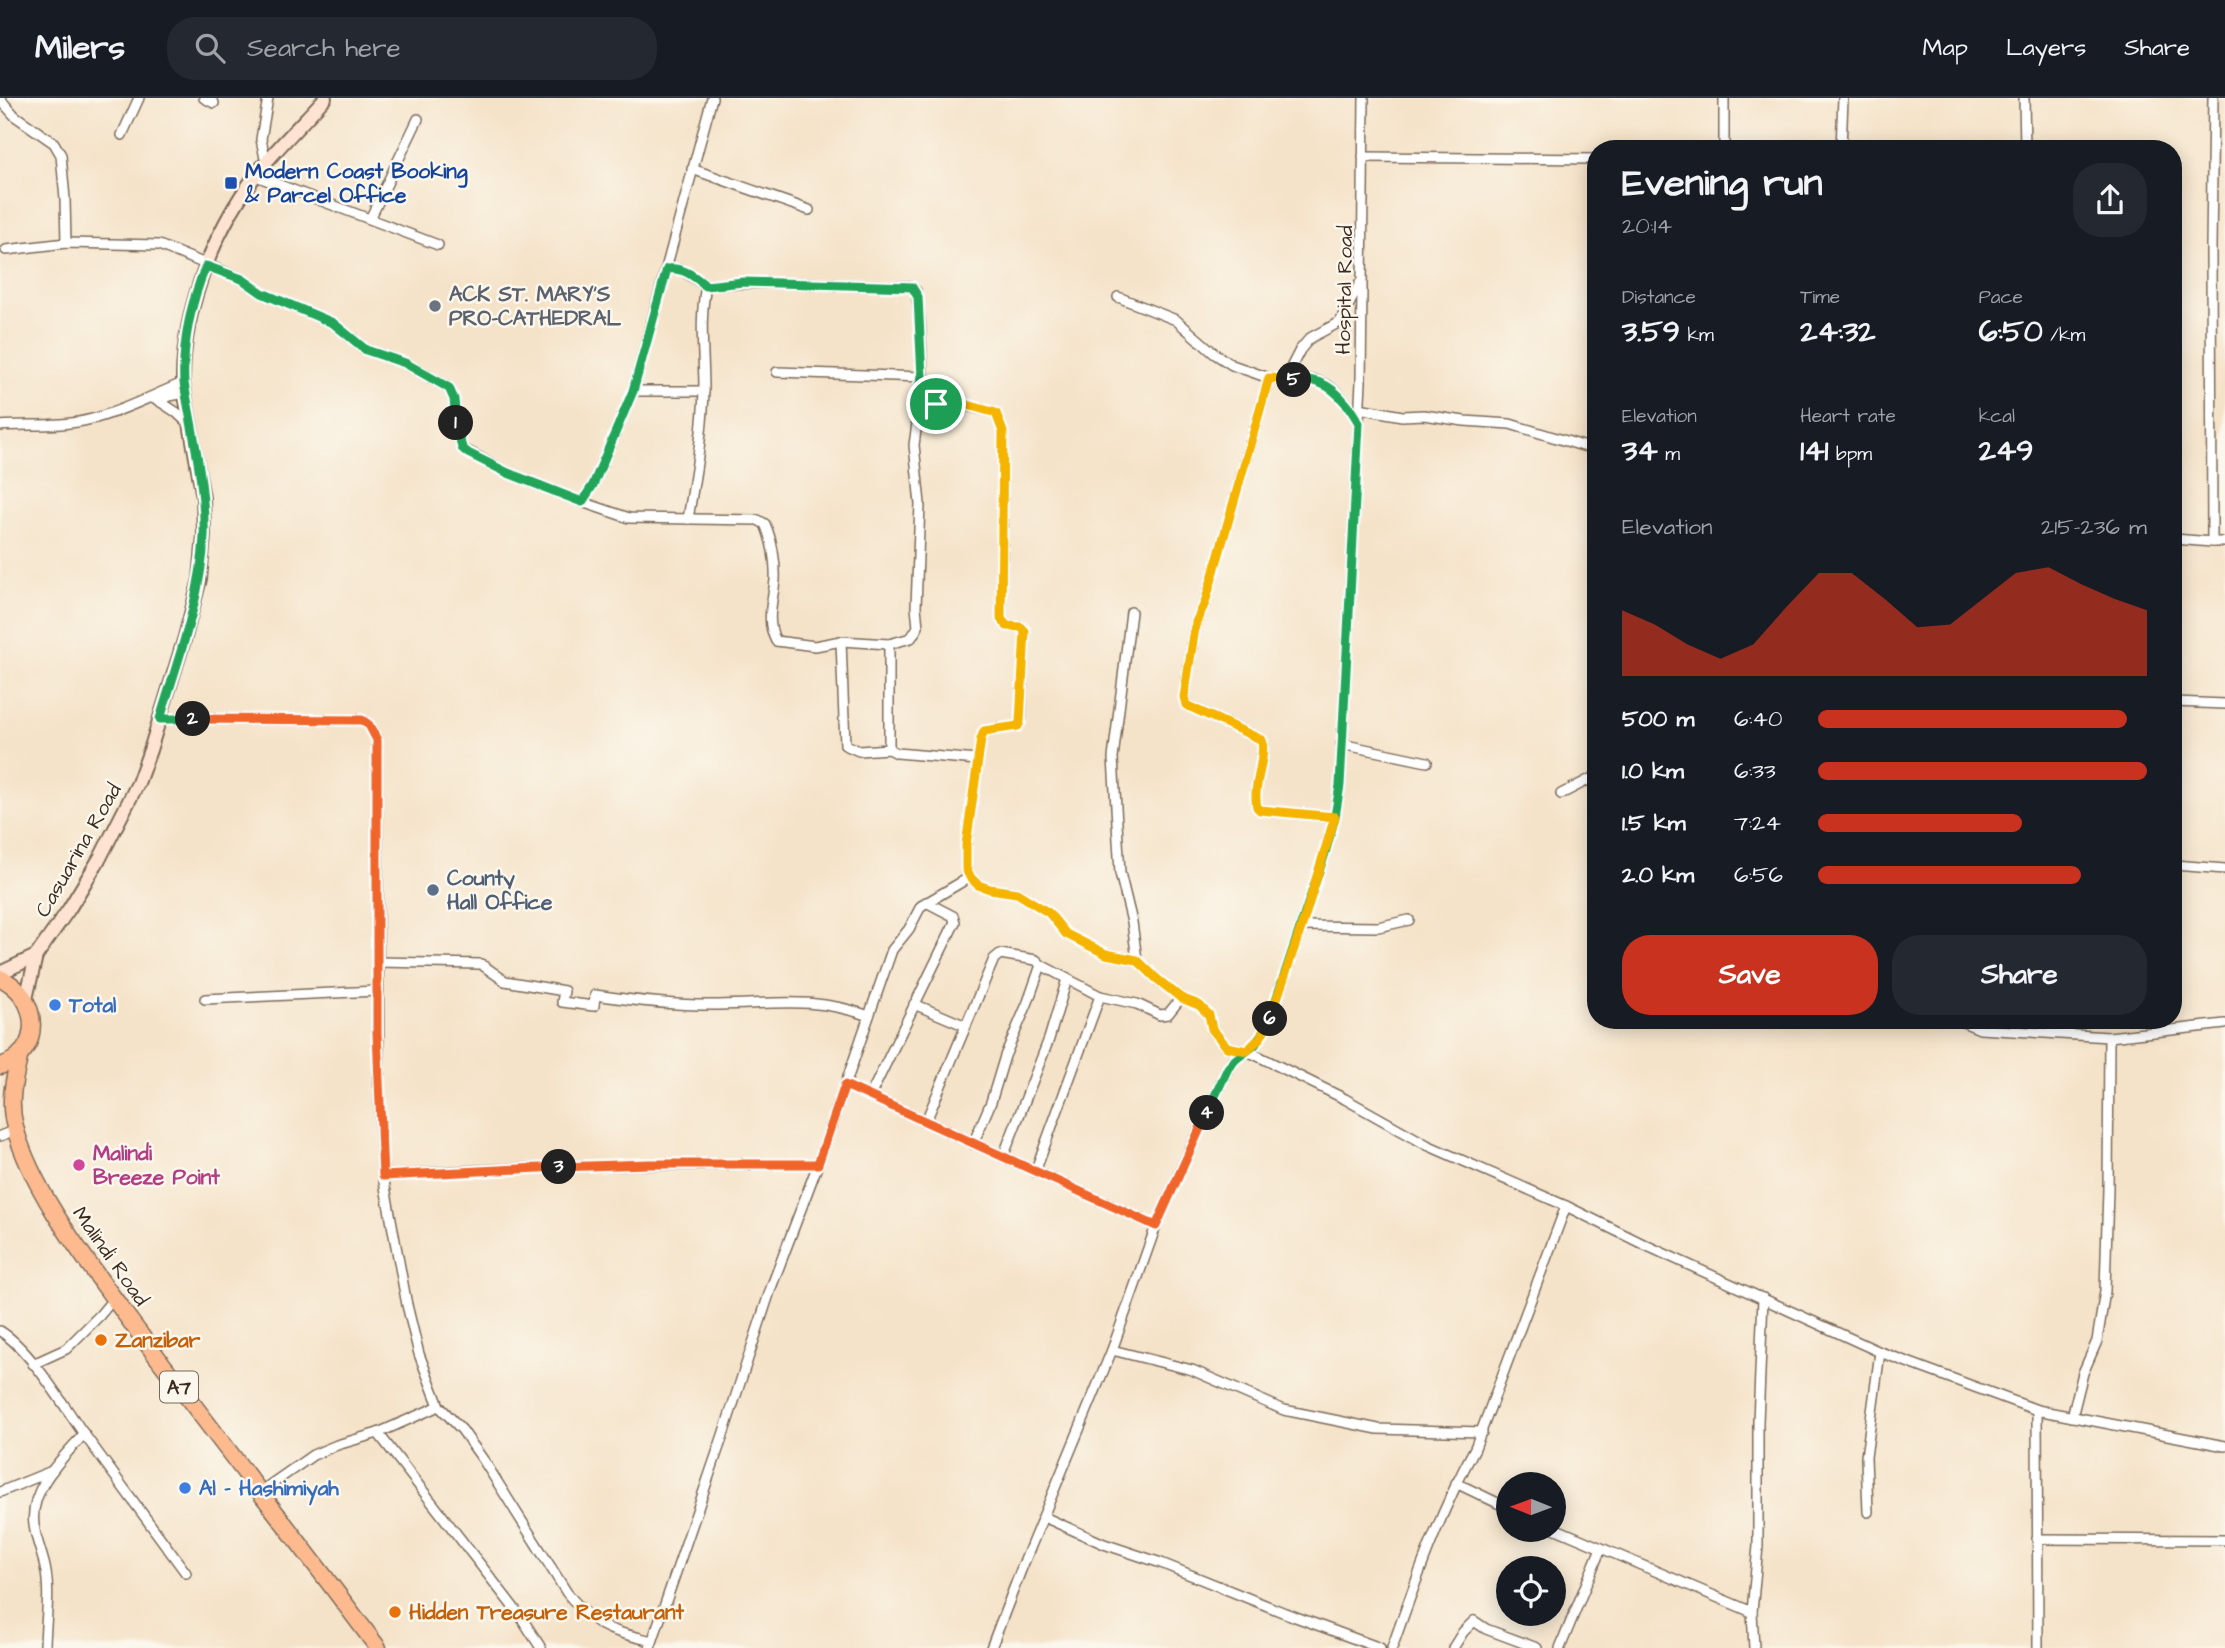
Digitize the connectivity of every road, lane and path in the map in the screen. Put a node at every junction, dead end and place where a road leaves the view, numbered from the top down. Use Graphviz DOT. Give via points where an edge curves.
graph roads {
  1 [pos="139,98"];
  2 [pos="204,98"];
  3 [pos="268,98"];
  4 [pos="325,98"];
  5 [pos="712,98"];
  6 [pos="1364,98"];
  7 [pos="1724,98"];
  8 [pos="1843,98"];
  9 [pos="2024,98"];
  10 [pos="2213,98"];
  11 [pos="0,99"];
  12 [pos="214,103"];
  13 [pos="418,119"];
  14 [pos="122,135"];
  15 [pos="1724,140"];
  16 [pos="1842,140"];
  17 [pos="2025,140"];
  18 [pos="1363,157"];
  19 [pos="1587,159"];
  20 [pos="266,163"];
  21 [pos="692,169"];
  22 [pos="256,176"];
  23 [pos="809,210"];
  24 [pos="370,219"];
  25 [pos="66,243"];
  26 [pos="438,245"];
  27 [pos="6,250"];
  28 [pos="206,266"];
  29 [pos="667,269"];
  30 [pos="1362,280"];
  31 [pos="706,286"];
  32 [pos="1118,297"];
  33 [pos="183,364"];
  34 [pos="777,372"];
  35 [pos="922,377"];
  36 [pos="1269,378"];
  37 [pos="1284,381"];
  38 [pos="185,388"];
  39 [pos="162,391"];
  40 [pos="633,391"];
  41 [pos="704,391"];
  42 [pos="150,400"];
  43 [pos="912,408"];
  44 [pos="1359,408"];
  45 [pos="1359,423"];
  46 [pos="190,425"];
  47 [pos="0,426"];
  48 [pos="1587,447"];
  49 [pos="582,502"];
  50 [pos="688,519"];
  51 [pos="2182,540"];
  52 [pos="2212,542"];
  53 [pos="2225,542"];
  54 [pos="1131,612"];
  55 [pos="841,641"];
  56 [pos="888,644"];
  57 [pos="2182,702"];
  58 [pos="2225,704"];
  59 [pos="160,719"];
  60 [pos="1341,744"];
  61 [pos="889,749"];
  62 [pos="977,760"];
  63 [pos="1427,762"];
  64 [pos="1587,781"];
  65 [pos="1561,794"];
  66 [pos="1335,817"];
  67 [pos="2182,866"];
  68 [pos="2225,869"];
  69 [pos="970,877"];
  70 [pos="926,902"];
  71 [pos="1409,920"];
  72 [pos="1301,926"];
  73 [pos="36,956"];
  74 [pos="1137,960"];
  75 [pos="377,962"];
  76 [pos="1041,965"];
  77 [pos="0,975"];
  78 [pos="1068,979"];
  79 [pos="377,991"];
  80 [pos="1100,996"];
  81 [pos="1181,998"];
  82 [pos="26,999"];
  83 [pos="205,999"];
  84 [pos="914,1004"];
  85 [pos="869,1016"];
  86 [pos="2225,1024"];
  87 [pos="966,1026"];
  88 [pos="1980,1029"];
  89 [pos="2180,1029"];
  90 [pos="2182,1029"];
  91 [pos="2109,1037"];
  92 [pos="1247,1051"];
  93 [pos="20,1054"];
  94 [pos="0,1066"];
  95 [pos="845,1085"];
  96 [pos="0,1090"];
  97 [pos="870,1096"];
  98 [pos="11,1109"];
  99 [pos="926,1121"];
  100 [pos="8,1133"];
  101 [pos="972,1144"];
  102 [pos="1003,1157"];
  103 [pos="818,1164"];
  104 [pos="1035,1172"];
  105 [pos="383,1176"];
  106 [pos="1566,1206"];
  107 [pos="1156,1226"];
  108 [pos="114,1298"];
  109 [pos="1763,1298"];
  110 [pos="0,1331"];
  111 [pos="1112,1350"];
  112 [pos="1880,1352"];
  113 [pos="33,1364"];
  114 [pos="439,1406"];
  115 [pos="2037,1410"];
  116 [pos="2072,1417"];
  117 [pos="1482,1432"];
  118 [pos="84,1433"];
  119 [pos="378,1433"];
  120 [pos="2225,1447"];
  121 [pos="52,1471"];
  122 [pos="1456,1483"];
  123 [pos="0,1492"];
  124 [pos="260,1492"];
  125 [pos="1496,1502"];
  126 [pos="1868,1512"];
  127 [pos="1044,1517"];
  128 [pos="1566,1533"];
  129 [pos="2037,1539"];
  130 [pos="2225,1540"];
  131 [pos="1601,1548"];
  132 [pos="186,1573"];
  133 [pos="1752,1612"];
  134 [pos="651,1644"];
  135 [pos="45,1648"];
  136 [pos="378,1648"];
  137 [pos="541,1648"];
  138 [pos="991,1648"];
  139 [pos="1380,1648"];
  140 [pos="1392,1648"];
  141 [pos="1453,1648"];
  142 [pos="1536,1648"];
  143 [pos="1560,1648"];
  144 [pos="1754,1648"];
  145 [pos="2038,1648"];
  1 -- 14 [label="street"];
  2 -- 12 [label="street"];
  3 -- 20 [label="street" via="261,139"];
  4 -- 20 [label="street, Casuarina Road"];
  5 -- 21 [label="street"];
  6 -- 18 [label="street, Hospital Road"];
  7 -- 15 [label="street"];
  8 -- 16 [label="street"];
  9 -- 17 [label="street"];
  10 -- 52 [label="street"];
  11 -- 25 [label="street" via="15,116 54,143 61,155"];
  13 -- 24 [label="street"];
  18 -- 19 [label="street"];
  18 -- 30 [label="street, Hospital Road"];
  20 -- 22 [label="street, Casuarina Road"];
  21 -- 23 [label="street"];
  21 -- 29 [label="street"];
  22 -- 24 [label="street"];
  22 -- 28 [label="street, Casuarina Road" via="233,209"];
  24 -- 26 [label="street"];
  25 -- 27 [label="street"];
  25 -- 28 [label="street" via="159,244"];
  28 -- 33 [label="street, Casuarina Road"];
  28 -- 49 [label="street" via="333,323 366,350 405,363 449,388 462,448 508,473"];
  29 -- 31 [label="street" via="680,269"];
  29 -- 40 [label="street"];
  30 -- 37 [label="street" via="1340,322 1310,338"];
  30 -- 44 [label="street, Hospital Road"];
  31 -- 35 [label="street" via="743,282 912,287 918,297"];
  31 -- 41 [label="street" via="702,304"];
  32 -- 36 [label="street" via="1176,320 1232,365"];
  33 -- 38 [label="street, Casuarina Road"];
  33 -- 39 [label="street"];
  34 -- 35 [label="street"];
  35 -- 43 [label="street"];
  36 -- 37 [label="street"];
  36 -- 66 [label="street" via="1196,622 1184,697 1186,705 1262,740 1256,785 1260,810"];
  37 -- 45 [label="street" via="1306,378 1320,382 1336,391"];
  38 -- 39 [label="street"];
  38 -- 42 [label="street"];
  38 -- 46 [label="street, Casuarina Road"];
  39 -- 42 [label="street"];
  40 -- 41 [label="street"];
  40 -- 49 [label="street"];
  41 -- 50 [label="street"];
  42 -- 46 [label="street" via="176,412"];
  42 -- 47 [label="street" via="91,419"];
  43 -- 56 [label="street" via="917,423 914,445 920,504 918,627 911,638"];
  43 -- 62 [label="street" via="964,404 996,413 1003,432 1001,619 1007,626 1025,631 1021,716 1018,726 984,731"];
  44 -- 45 [label="street, Hospital Road"];
  44 -- 48 [label="street" via="1510,424"];
  45 -- 60 [label="street, Hospital Road"];
  46 -- 59 [label="street, Casuarina Road" via="203,498 200,579"];
  49 -- 50 [label="street" via="629,518"];
  50 -- 55 [label="street" via="758,520 765,524 775,577 769,615 776,641 815,646"];
  51 -- 52 [label="street"];
  52 -- 53 [label="street"];
  54 -- 74 [label="street" via="1114,758 1120,873"];
  55 -- 56 [label="street"];
  55 -- 61 [label="street" via="845,745 859,751"];
  56 -- 61 [label="street"];
  57 -- 58 [label="street"];
  59 -- 73 [label="street, Casuarina Road" via="138,783 102,856"];
  59 -- 75 [label="street" via="362,720 369,725 377,740"];
  60 -- 63 [label="street"];
  60 -- 66 [label="street, Hospital Road"];
  61 -- 62 [label="street"];
  62 -- 69 [label="street" via="966,845"];
  64 -- 65 [label="street"];
  66 -- 72 [label="street, Hospital Road"];
  67 -- 68 [label="street"];
  69 -- 70 [label="street"];
  69 -- 74 [label="street" via="978,885 1017,893 1049,913 1066,934 1106,954"];
  70 -- 84 [label="street" via="953,916 955,922"];
  70 -- 85 [label="street" via="892,950"];
  71 -- 72 [label="street" via="1378,927"];
  72 -- 92 [label="street, Hospital Road" via="1268,1024"];
  73 -- 77 [label="street"];
  73 -- 82 [label="street"];
  74 -- 81 [label="street"];
  75 -- 79 [label="street"];
  75 -- 85 [label="street" via="481,964 505,981 564,990 562,1002 594,1006 595,995 716,1006 805,1001"];
  76 -- 78 [label="street"];
  76 -- 87 [label="street" via="1036,960 1000,954"];
  76 -- 101 [label="street"];
  77 -- 82 [label="highway"];
  78 -- 80 [label="street"];
  78 -- 102 [label="street"];
  79 -- 83 [label="street"];
  79 -- 105 [label="street"];
  80 -- 81 [label="street" via="1164,1015"];
  80 -- 104 [label="street"];
  81 -- 92 [label="street" via="1209,1015 1212,1029 1227,1047"];
  82 -- 93 [label="highway, Malindi Road" via="32,1028"];
  84 -- 87 [label="street"];
  84 -- 97 [label="street"];
  85 -- 95 [label="street"];
  86 -- 90 [label="street"];
  87 -- 99 [label="street"];
  88 -- 91 [label="street"];
  89 -- 91 [label="street"];
  91 -- 116 [label="street" via="2105,1291 2097,1341"];
  92 -- 106 [label="street" via="1427,1145"];
  92 -- 107 [label="street, Hospital Road" via="1228,1068"];
  93 -- 94 [label="highway"];
  93 -- 98 [label="highway, Malindi Road / A7"];
  95 -- 97 [label="street"];
  95 -- 103 [label="street"];
  96 -- 98 [label="highway, Malindi Road / A7"];
  97 -- 99 [label="street"];
  98 -- 100 [label="highway, Malindi Road / A7"];
  99 -- 101 [label="street"];
  100 -- 108 [label="highway, Malindi Road / A7"];
  101 -- 102 [label="street"];
  102 -- 104 [label="street"];
  103 -- 105 [label="street" via="635,1164"];
  103 -- 134 [label="street" via="771,1288"];
  104 -- 107 [label="street"];
  105 -- 114 [label="street" via="407,1305"];
  106 -- 109 [label="street"];
  106 -- 117 [label="street"];
  107 -- 111 [label="street, Hospital Road"];
  108 -- 113 [label="street" via="66,1349"];
  108 -- 124 [label="highway, Malindi Road / A7"];
  109 -- 112 [label="street"];
  109 -- 133 [label="street" via="1758,1546"];
  110 -- 113 [label="street"];
  111 -- 117 [label="street" via="1192,1370 1284,1410 1378,1429"];
  111 -- 127 [label="street, Hospital Road"];
  112 -- 115 [label="street"];
  112 -- 126 [label="street" via="1866,1457"];
  113 -- 118 [label="street"];
  114 -- 119 [label="street"];
  114 -- 134 [label="street" via="484,1461 583,1613 608,1629"];
  115 -- 116 [label="street"];
  115 -- 129 [label="street"];
  116 -- 120 [label="street"];
  117 -- 122 [label="street"];
  118 -- 121 [label="street"];
  118 -- 132 [label="street"];
  119 -- 124 [label="street" via="313,1455"];
  119 -- 137 [label="street"];
  121 -- 123 [label="street"];
  121 -- 135 [label="street" via="34,1510 48,1586"];
  122 -- 125 [label="street"];
  122 -- 140 [label="street"];
  124 -- 136 [label="highway, Malindi Road / A7"];
  127 -- 138 [label="street, Hospital Road"];
  127 -- 139 [label="street"];
  128 -- 131 [label="street"];
  129 -- 130 [label="street"];
  129 -- 145 [label="street"];
  131 -- 133 [label="street"];
  131 -- 143 [label="street"];
  133 -- 144 [label="street"];
  141 -- 142 [label="street" via="1474,1621"];
}
